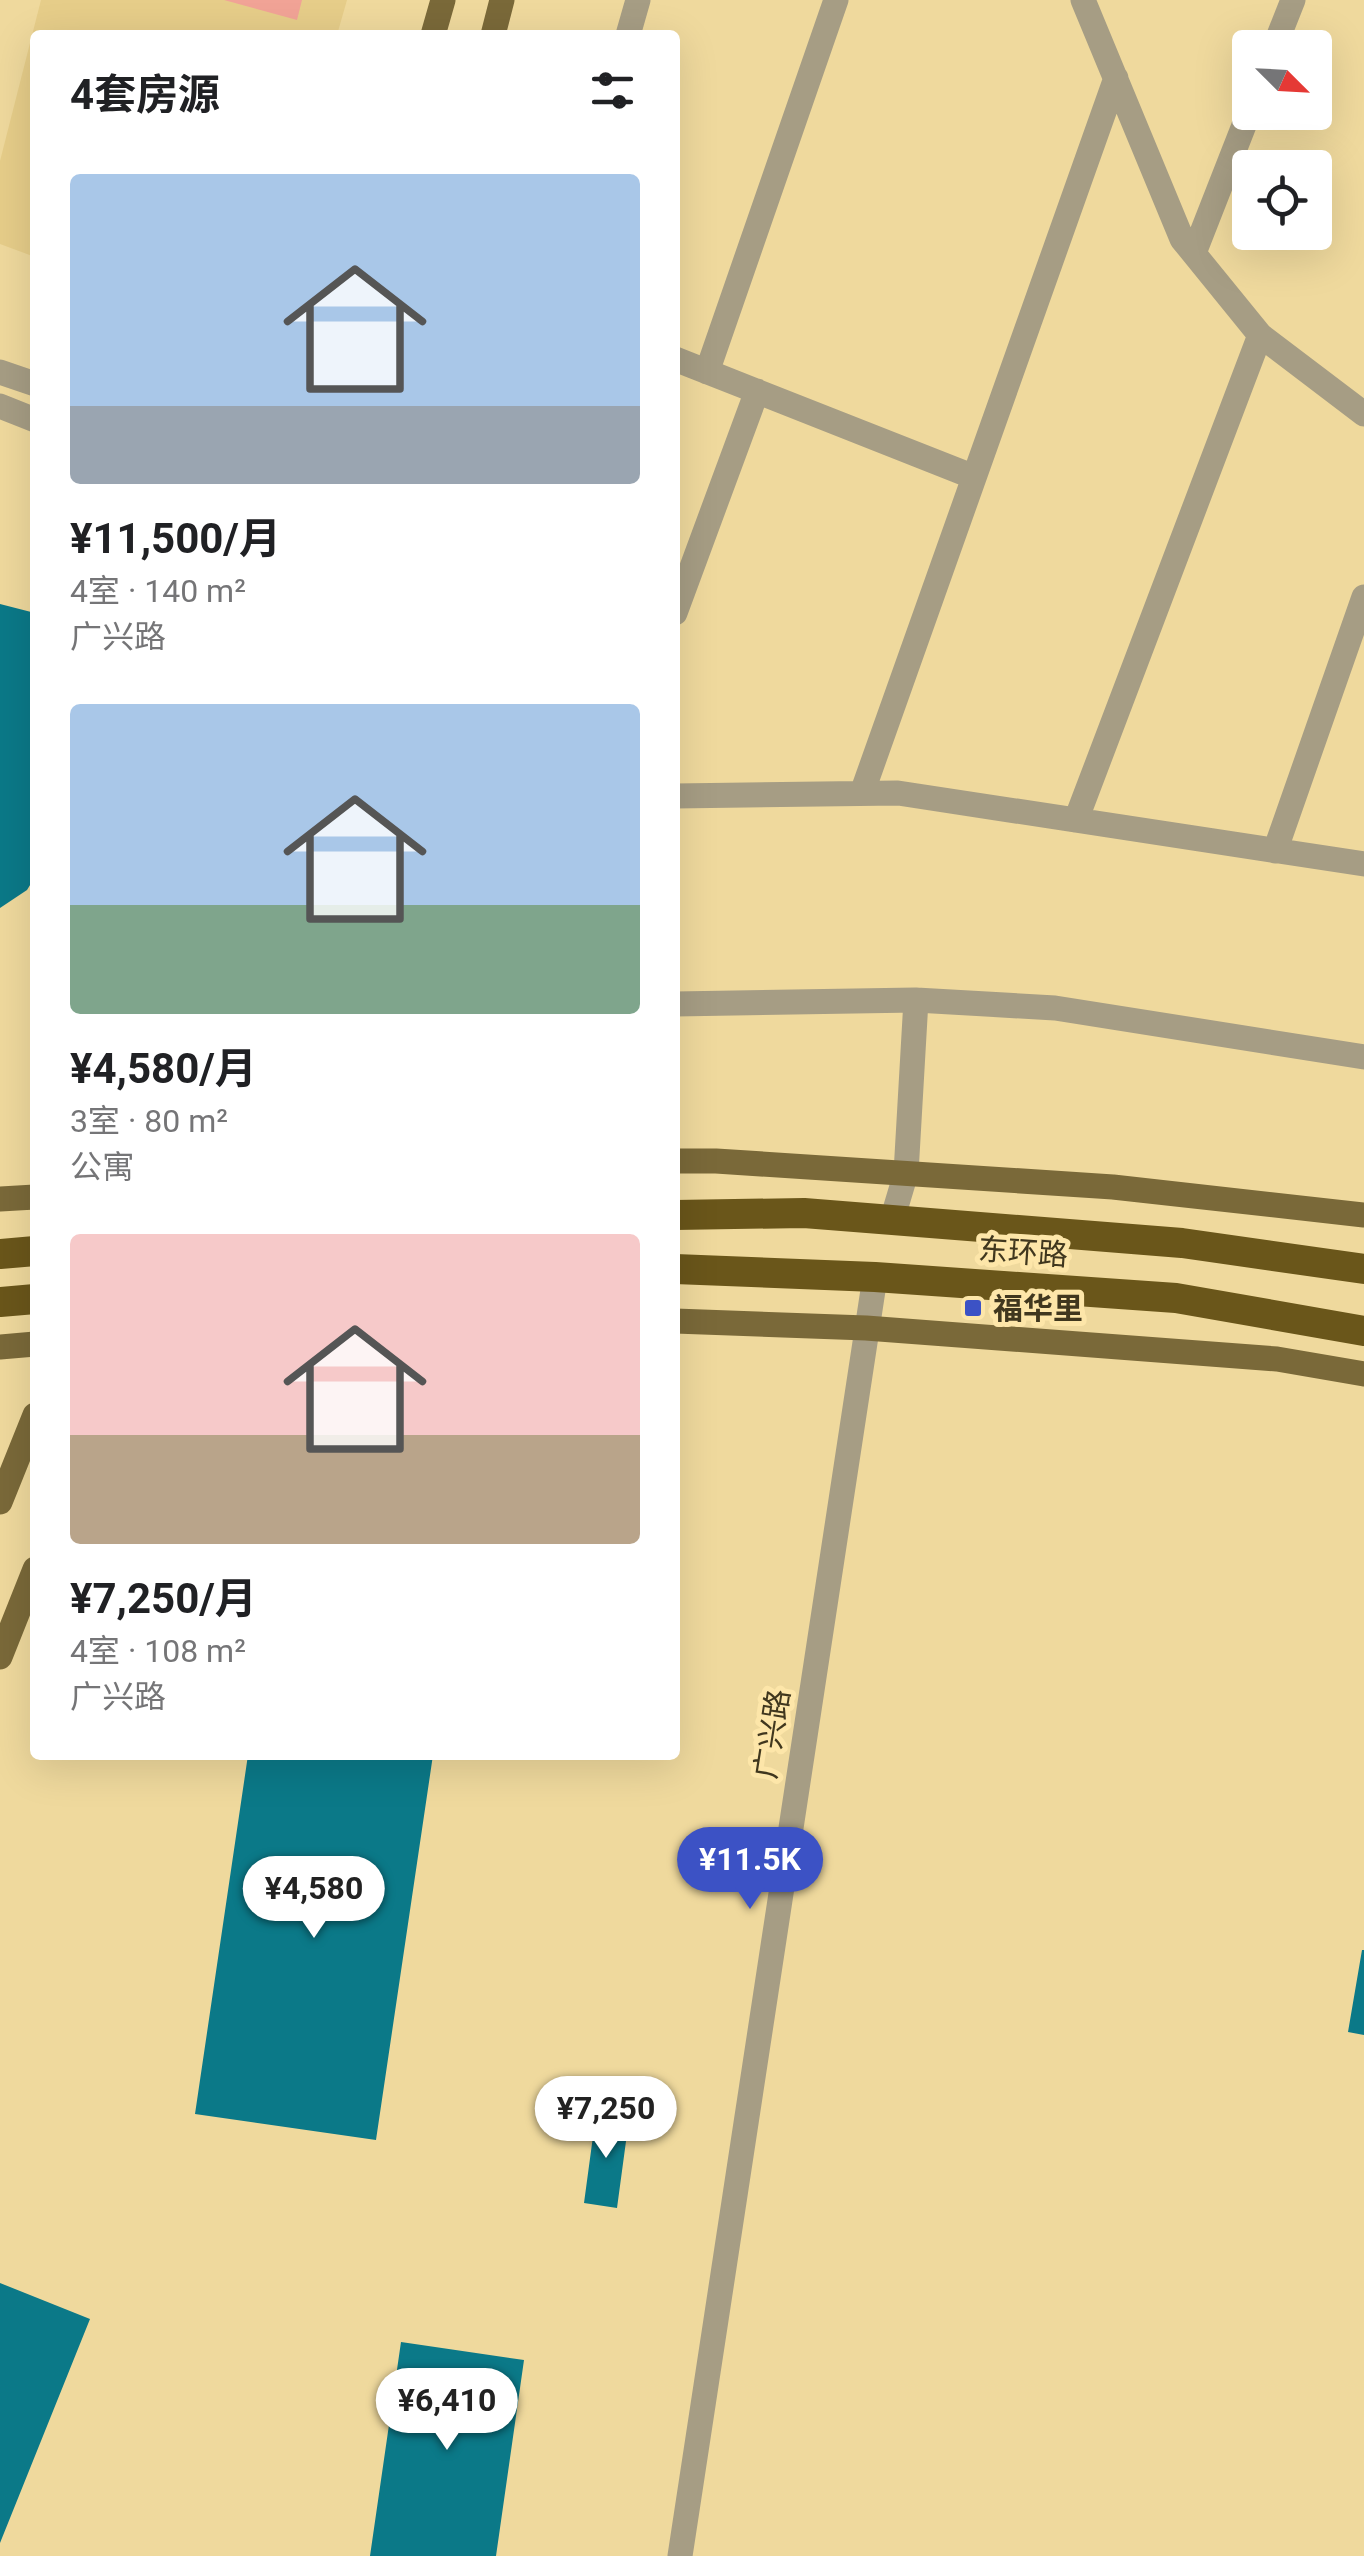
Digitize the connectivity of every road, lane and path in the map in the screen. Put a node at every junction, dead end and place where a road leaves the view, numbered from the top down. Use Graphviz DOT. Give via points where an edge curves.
graph roads {
  1 [pos="443,0"];
  2 [pos="502,0"];
  3 [pos="638,0"];
  4 [pos="836,0"];
  5 [pos="1083,0"];
  6 [pos="1293,0"];
  7 [pos="435,30"];
  8 [pos="494,30"];
  9 [pos="629,30"];
  10 [pos="1281,30"];
  11 [pos="1116,78"];
  12 [pos="1242,130"];
  13 [pos="1194,253"];
  14 [pos="1260,335"];
  15 [pos="680,361"];
  16 [pos="0,372"];
  17 [pos="707,372"];
  18 [pos="30,382"];
  19 [pos="757,392"];
  20 [pos="0,406"];
  21 [pos="1364,414"];
  22 [pos="30,418"];
  23 [pos="974,477"];
  24 [pos="1364,597"];
  25 [pos="680,600"];
  26 [pos="862,793"];
  27 [pos="680,796"];
  28 [pos="1076,820"];
  29 [pos="1275,851"];
  30 [pos="1364,864"];
  31 [pos="916,1000"];
  32 [pos="680,1004"];
  33 [pos="1364,1057"];
  34 [pos="680,1161"];
  35 [pos="906,1173"];
  36 [pos="30,1196"];
  37 [pos="0,1199"];
  38 [pos="680,1215"];
  39 [pos="1364,1215"];
  40 [pos="892,1220"];
  41 [pos="30,1251"];
  42 [pos="0,1254"];
  43 [pos="680,1268"];
  44 [pos="1364,1269"];
  45 [pos="875,1277"];
  46 [pos="30,1300"];
  47 [pos="0,1302"];
  48 [pos="680,1320"];
  49 [pos="866,1328"];
  50 [pos="1364,1330"];
  51 [pos="30,1344"];
  52 [pos="0,1347"];
  53 [pos="1364,1374"];
  54 [pos="30,1427"];
  55 [pos="0,1502"];
  56 [pos="30,1583"];
  57 [pos="0,1658"];
  58 [pos="680,2556"];
  1 -- 7 [label="main road"];
  2 -- 8 [label="main road"];
  3 -- 9 [label="street"];
  4 -- 17 [label="street"];
  5 -- 11 [label="street"];
  6 -- 10 [label="street"];
  11 -- 13 [label="street"];
  11 -- 23 [label="street"];
  12 -- 13 [label="street"];
  13 -- 14 [label="street"];
  14 -- 21 [label="street"];
  14 -- 28 [label="street"];
  15 -- 17 [label="street"];
  16 -- 18 [label="street"];
  17 -- 19 [label="street"];
  19 -- 23 [label="street"];
  19 -- 25 [label="street"];
  20 -- 22 [label="street"];
  23 -- 26 [label="street"];
  24 -- 29 [label="street"];
  26 -- 27 [label="street"];
  26 -- 28 [label="street"];
  28 -- 29 [label="street"];
  29 -- 30 [label="street"];
  31 -- 32 [label="street"];
  31 -- 33 [label="street" via="1055,1008"];
  31 -- 35 [label="street"];
  34 -- 35 [label="main road"];
  35 -- 39 [label="main road" via="1114,1187"];
  35 -- 40 [label="street"];
  36 -- 37 [label="main road"];
  38 -- 40 [label="highway, 东环路"];
  40 -- 44 [label="highway, 东环路" via="1182,1243"];
  41 -- 42 [label="highway"];
  43 -- 45 [label="highway, 东环路"];
  45 -- 49 [label="street, 广兴路"];
  45 -- 50 [label="highway, 东环路" via="1176,1298"];
  46 -- 47 [label="highway"];
  48 -- 49 [label="main road"];
  49 -- 53 [label="main road" via="1277,1359"];
  49 -- 58 [label="street, 广兴路"];
  51 -- 52 [label="main road"];
  54 -- 55 [label="main road"];
  56 -- 57 [label="main road"];
}
